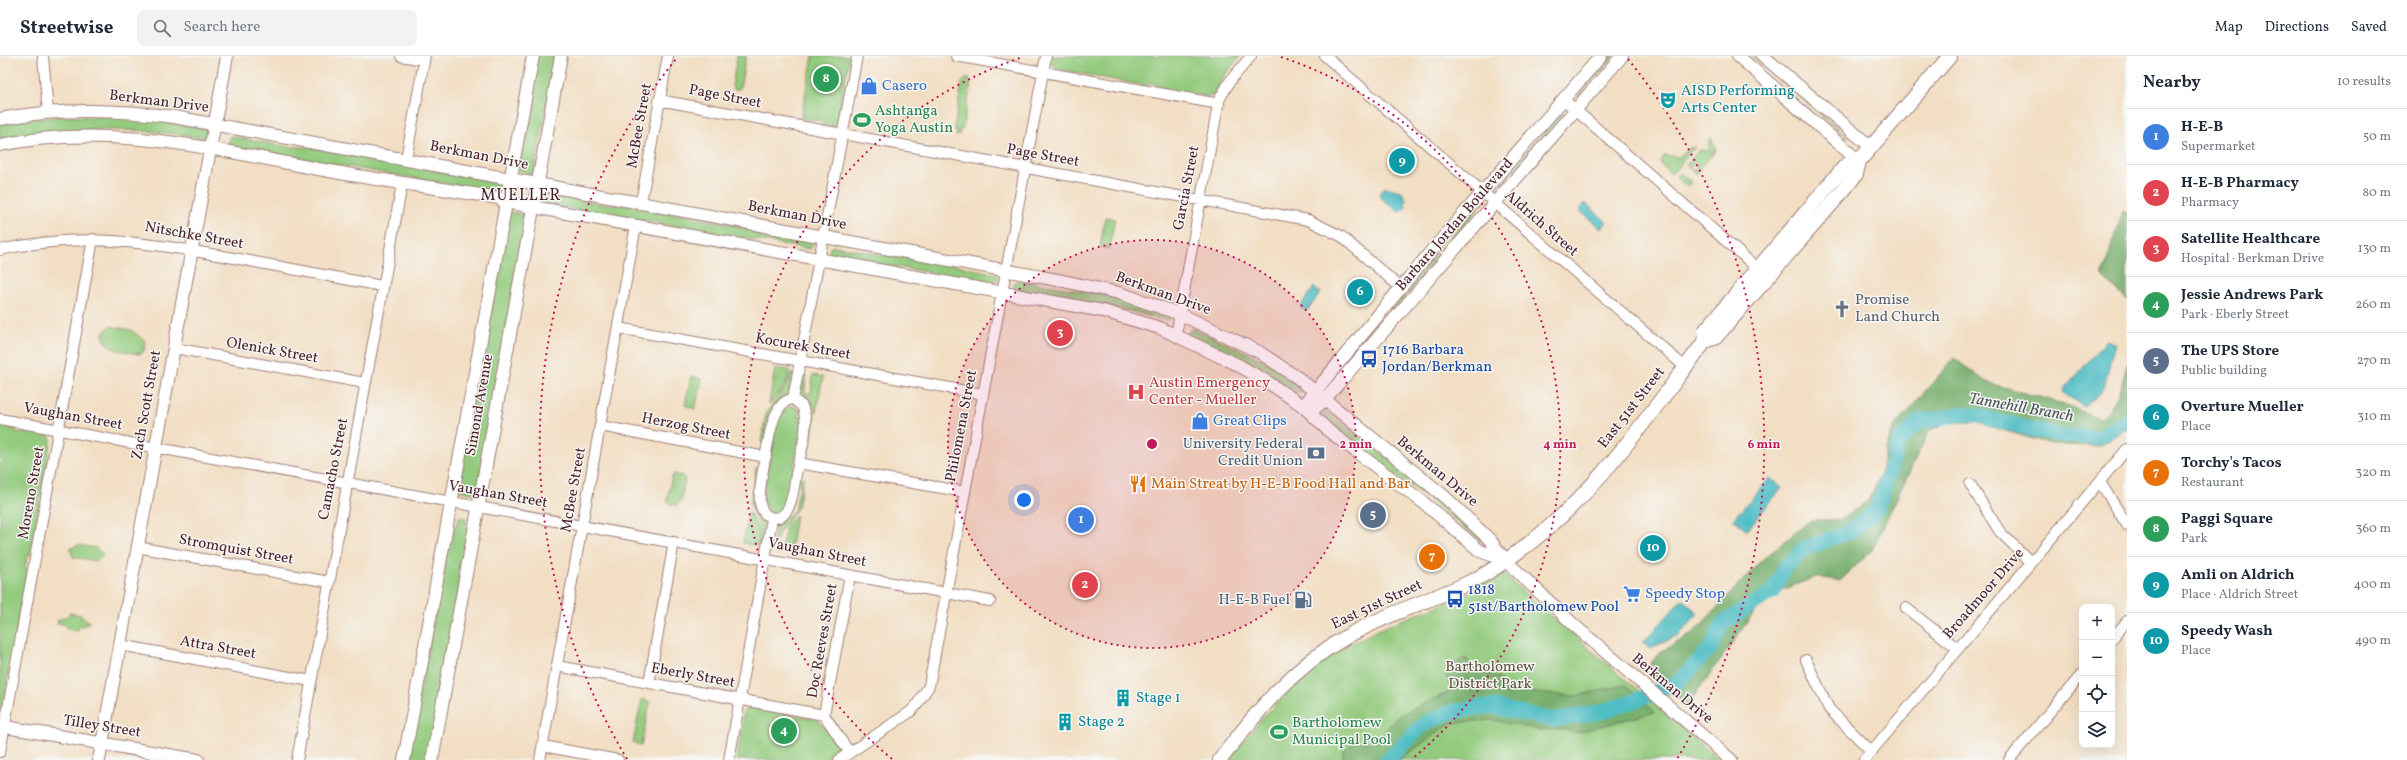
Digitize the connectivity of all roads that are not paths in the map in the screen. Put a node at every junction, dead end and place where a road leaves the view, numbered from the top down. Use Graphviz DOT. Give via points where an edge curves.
graph roads {
  1 [pos="43,56"];
  2 [pos="227,56"];
  3 [pos="401,56"];
  4 [pos="533,56"];
  5 [pos="561,56"];
  6 [pos="668,56"];
  7 [pos="857,56"];
  8 [pos="956,56"];
  9 [pos="1046,56"];
  10 [pos="1251,56"];
  11 [pos="1325,56"];
  12 [pos="1601,56"];
  13 [pos="1622,56"];
  14 [pos="1738,56"];
  15 [pos="1763,56"];
  16 [pos="1950,56"];
  17 [pos="424,58"];
  18 [pos="1043,72"];
  19 [pos="1563,99"];
  20 [pos="659,100"];
  21 [pos="1219,104"];
  22 [pos="1576,110"];
  23 [pos="48,112"];
  24 [pos="0,119"];
  25 [pos="214,125"];
  26 [pos="842,134"];
  27 [pos="0,145"];
  28 [pos="1871,147"];
  29 [pos="210,149"];
  30 [pos="406,159"];
  31 [pos="1859,162"];
  32 [pos="1026,168"];
  33 [pos="510,179"];
  34 [pos="402,184"];
  35 [pos="537,184"];
  36 [pos="1482,193"];
  37 [pos="1200,200"];
  38 [pos="506,202"];
  39 [pos="641,202"];
  40 [pos="1494,204"];
  41 [pos="533,207"];
  42 [pos="636,226"];
  43 [pos="823,237"];
  44 [pos="93,239"];
  45 [pos="0,250"];
  46 [pos="191,250"];
  47 [pos="820,258"];
  48 [pos="1757,268"];
  49 [pos="1007,270"];
  50 [pos="382,286"];
  51 [pos="1400,288"];
  52 [pos="1003,292"];
  53 [pos="1180,314"];
  54 [pos="618,328"];
  55 [pos="1176,335"];
  56 [pos="1706,340"];
  57 [pos="174,348"];
  58 [pos="801,362"];
  59 [pos="1685,367"];
  60 [pos="365,383"];
  61 [pos="1314,391"];
  62 [pos="983,394"];
  63 [pos="793,399"];
  64 [pos="1325,399"];
  65 [pos="1306,409"];
  66 [pos="0,419"];
  67 [pos="600,426"];
  68 [pos="59,430"];
  69 [pos="156,448"];
  70 [pos="2127,449"];
  71 [pos="766,457"];
  72 [pos="798,463"];
  73 [pos="2100,482"];
  74 [pos="347,483"];
  75 [pos="1970,484"];
  76 [pos="964,492"];
  77 [pos="452,502"];
  78 [pos="478,507"];
  79 [pos="772,518"];
  80 [pos="2127,525"];
  81 [pos="583,526"];
  82 [pos="674,542"];
  83 [pos="137,547"];
  84 [pos="765,559"];
  85 [pos="1505,560"];
  86 [pos="2031,562"];
  87 [pos="850,574"];
  88 [pos="329,582"];
  89 [pos="947,593"];
  90 [pos="990,601"];
  91 [pos="1906,608"];
  92 [pos="2127,621"];
  93 [pos="2115,635"];
  94 [pos="120,645"];
  95 [pos="1957,648"];
  96 [pos="1806,660"];
  97 [pos="557,666"];
  98 [pos="2080,676"];
  99 [pos="311,681"];
  100 [pos="649,683"];
  101 [pos="741,699"];
  102 [pos="824,715"];
  103 [pos="2,727"];
  104 [pos="102,745"];
  105 [pos="543,746"];
  106 [pos="0,752"];
  107 [pos="1872,752"];
  108 [pos="850,753"];
  109 [pos="99,760"];
  110 [pos="198,760"];
  111 [pos="296,760"];
  112 [pos="404,760"];
  113 [pos="432,760"];
  114 [pos="540,760"];
  115 [pos="618,760"];
  116 [pos="729,760"];
  117 [pos="839,760"];
  118 [pos="1220,760"];
  119 [pos="1731,760"];
  120 [pos="1864,760"];
  121 [pos="2009,760"];
  1 -- 23 [label="street"];
  2 -- 25 [label="street, Zach Scott Street"];
  3 -- 17 [label="street"];
  4 -- 33 [label="street, Simond Avenue"];
  5 -- 35 [label="street, Simond Avenue"];
  6 -- 20 [label="street, McBee Street"];
  7 -- 26 [label="street"];
  8 -- 18 [label="street"];
  9 -- 18 [label="street, Philomena Street"];
  10 -- 21 [label="street, Garcia Street" via="1225,88"];
  11 -- 36 [label="street, Aldrich Street"];
  12 -- 19 [label="street, Barbara Jordan Boulevard"];
  13 -- 22 [label="street, Barbara Jordan Boulevard"];
  14 -- 31 [label="street"];
  15 -- 28 [label="street"];
  16 -- 28 [label="main road, East 51st Street"];
  17 -- 30 [label="street"];
  18 -- 21 [label="street"];
  18 -- 32 [label="street, Philomena Street"];
  19 -- 22 [label="street"];
  19 -- 36 [label="street, Barbara Jordan Boulevard"];
  20 -- 26 [label="street, Page Street"];
  20 -- 39 [label="street, McBee Street"];
  21 -- 37 [label="street, Garcia Street"];
  22 -- 40 [label="street, Barbara Jordan Boulevard"];
  22 -- 48 [label="street"];
  23 -- 24 [label="street, Berkman Drive"];
  23 -- 25 [label="street, Berkman Drive" via="81,110 143,113"];
  25 -- 29 [label="street, Zach Scott Street"];
  25 -- 30 [label="street, Berkman Drive"];
  26 -- 32 [label="street, Page Street"];
  26 -- 43 [label="street"];
  27 -- 29 [label="street, Berkman Drive" via="60,136 110,136 141,138"];
  28 -- 31 [label="main road, East 51st Street"];
  29 -- 34 [label="street, Berkman Drive"];
  29 -- 46 [label="street, Zach Scott Street"];
  30 -- 33 [label="street, Berkman Drive"];
  31 -- 48 [label="main road, East 51st Street" via="1846,165"];
  31 -- 56 [label="main road, East 51st Street" via="1856,174 1716,338"];
  32 -- 37 [label="street, Page Street"];
  32 -- 49 [label="street, Philomena Street"];
  33 -- 35 [label="street, Berkman Drive"];
  33 -- 38 [label="street, Simond Avenue"];
  34 -- 38 [label="street, Berkman Drive" via="444,188 498,198"];
  34 -- 50 [label="street, Camacho Street"];
  35 -- 39 [label="street, Berkman Drive"];
  35 -- 41 [label="street, Simond Avenue"];
  36 -- 40 [label="street, Aldrich Street"];
  36 -- 51 [label="street, Barbara Jordan Boulevard"];
  37 -- 51 [label="street, Page Street" via="1320,224 1341,236"];
  37 -- 53 [label="street, Garcia Street"];
  38 -- 41 [label="street, Berkman Drive"];
  38 -- 77 [label="street, Simond Avenue"];
  39 -- 43 [label="street, Berkman Drive"];
  40 -- 59 [label="street, Aldrich Street"];
  40 -- 64 [label="street, Barbara Jordan Boulevard"];
  41 -- 42 [label="street, Berkman Drive"];
  41 -- 78 [label="street, Simond Avenue"];
  42 -- 47 [label="street, Berkman Drive"];
  42 -- 54 [label="street, McBee Street"];
  43 -- 47 [label="street"];
  43 -- 49 [label="street, Berkman Drive"];
  44 -- 45 [label="street, Nitschke Street" via="43,242"];
  44 -- 46 [label="street, Nitschke Street" via="143,242"];
  44 -- 68 [label="street, Moreno Street"];
  46 -- 50 [label="street, Nitschke Street"];
  46 -- 57 [label="street, Zach Scott Street"];
  47 -- 52 [label="street, Berkman Drive"];
  47 -- 58 [label="street"];
  48 -- 56 [label="main road, East 51st Street" via="1705,331"];
  49 -- 52 [label="street, Philomena Street"];
  49 -- 53 [label="street, Berkman Drive" via="1119,293"];
  50 -- 60 [label="street, Camacho Street"];
  51 -- 61 [label="street, Barbara Jordan Boulevard"];
  52 -- 55 [label="street, Berkman Drive" via="1103,311"];
  52 -- 62 [label="street, Philomena Street"];
  53 -- 55 [label="street, Garcia Street"];
  53 -- 61 [label="street, Berkman Drive" via="1259,352"];
  54 -- 58 [label="street, Kocurek Street"];
  54 -- 67 [label="street, McBee Street"];
  55 -- 65 [label="street, Berkman Drive" via="1238,365"];
  56 -- 59 [label="main road, East 51st Street"];
  57 -- 60 [label="street, Olenick Street"];
  57 -- 69 [label="street, Zach Scott Street"];
  58 -- 62 [label="street, Kocurek Street"];
  58 -- 63 [label="street"];
  59 -- 85 [label="main road, East 51st Street" via="1620,452 1574,502 1544,532"];
  60 -- 74 [label="street, Camacho Street"];
  61 -- 64 [label="street, Berkman Drive"];
  61 -- 65 [label="street, Barbara Jordan Boulevard"];
  62 -- 76 [label="street, Philomena Street"];
  63 -- 71 [label="street" via="783,403 775,414"];
  63 -- 72 [label="street" via="802,406 806,425"];
  64 -- 65 [label="street, Barbara Jordan Boulevard"];
  64 -- 85 [label="street, Berkman Drive" via="1445,497 1490,540"];
  65 -- 85 [label="street, Berkman Drive" via="1330,432 1424,504 1480,551"];
  66 -- 68 [label="street, Vaughan Street"];
  67 -- 71 [label="street, Herzog Street"];
  67 -- 81 [label="street, McBee Street"];
  68 -- 69 [label="street, Vaughan Street"];
  68 -- 103 [label="street, Moreno Street"];
  69 -- 74 [label="street, Vaughan Street"];
  69 -- 83 [label="street, Zach Scott Street"];
  70 -- 73 [label="street, Broadmoor Drive"];
  71 -- 79 [label="street" via="760,503 766,516"];
  72 -- 76 [label="street"];
  72 -- 79 [label="street" via="790,504 780,516"];
  73 -- 80 [label="street"];
  73 -- 86 [label="street, Broadmoor Drive"];
  74 -- 77 [label="street, Vaughan Street"];
  74 -- 88 [label="street, Camacho Street"];
  75 -- 86 [label="street" via="2000,532"];
  76 -- 89 [label="street, Philomena Street"];
  77 -- 78 [label="street, Vaughan Street"];
  77 -- 112 [label="street, Simond Avenue"];
  78 -- 81 [label="street, Vaughan Street"];
  78 -- 113 [label="street, Simond Avenue"];
  79 -- 84 [label="street"];
  81 -- 82 [label="street, Vaughan Street"];
  81 -- 97 [label="street, McBee Street"];
  82 -- 84 [label="street, Vaughan Street"];
  82 -- 100 [label="street"];
  83 -- 88 [label="street, Stromquist Street"];
  83 -- 94 [label="street, Zach Scott Street"];
  84 -- 87 [label="street, Vaughan Street"];
  84 -- 101 [label="street"];
  85 -- 118 [label="main road, East 51st Street" via="1468,584 1366,626 1325,649 1268,699"];
  85 -- 119 [label="street, Berkman Drive" via="1643,685"];
  86 -- 95 [label="street, Broadmoor Drive"];
  87 -- 89 [label="street, Vaughan Street"];
  87 -- 102 [label="street, Doc Reeves Street"];
  88 -- 99 [label="street, Camacho Street"];
  89 -- 90 [label="street, Vaughan Street"];
  89 -- 108 [label="street, Philomena Street" via="932,676 923,698 910,712"];
  91 -- 95 [label="street"];
  92 -- 93 [label="street"];
  94 -- 99 [label="street, Attra Street"];
  94 -- 104 [label="street, Zach Scott Street"];
  95 -- 107 [label="street, Broadmoor Drive"];
  96 -- 107 [label="street" via="1829,709"];
  97 -- 100 [label="street, Eberly Street"];
  97 -- 105 [label="street, McBee Street"];
  98 -- 121 [label="street"];
  99 -- 111 [label="street, Camacho Street"];
  100 -- 101 [label="street, Eberly Street"];
  101 -- 102 [label="street, Eberly Street"];
  101 -- 116 [label="street"];
  102 -- 108 [label="street, Doc Reeves Street"];
  103 -- 104 [label="street, Tilley Street"];
  103 -- 106 [label="street, Moreno Street"];
  104 -- 109 [label="street, Zach Scott Street"];
  104 -- 110 [label="street, Tilley Street"];
  105 -- 114 [label="street, McBee Street"];
  105 -- 115 [label="street"];
  107 -- 120 [label="street, Broadmoor Drive"];
  108 -- 117 [label="street, Philomena Street"];
}
